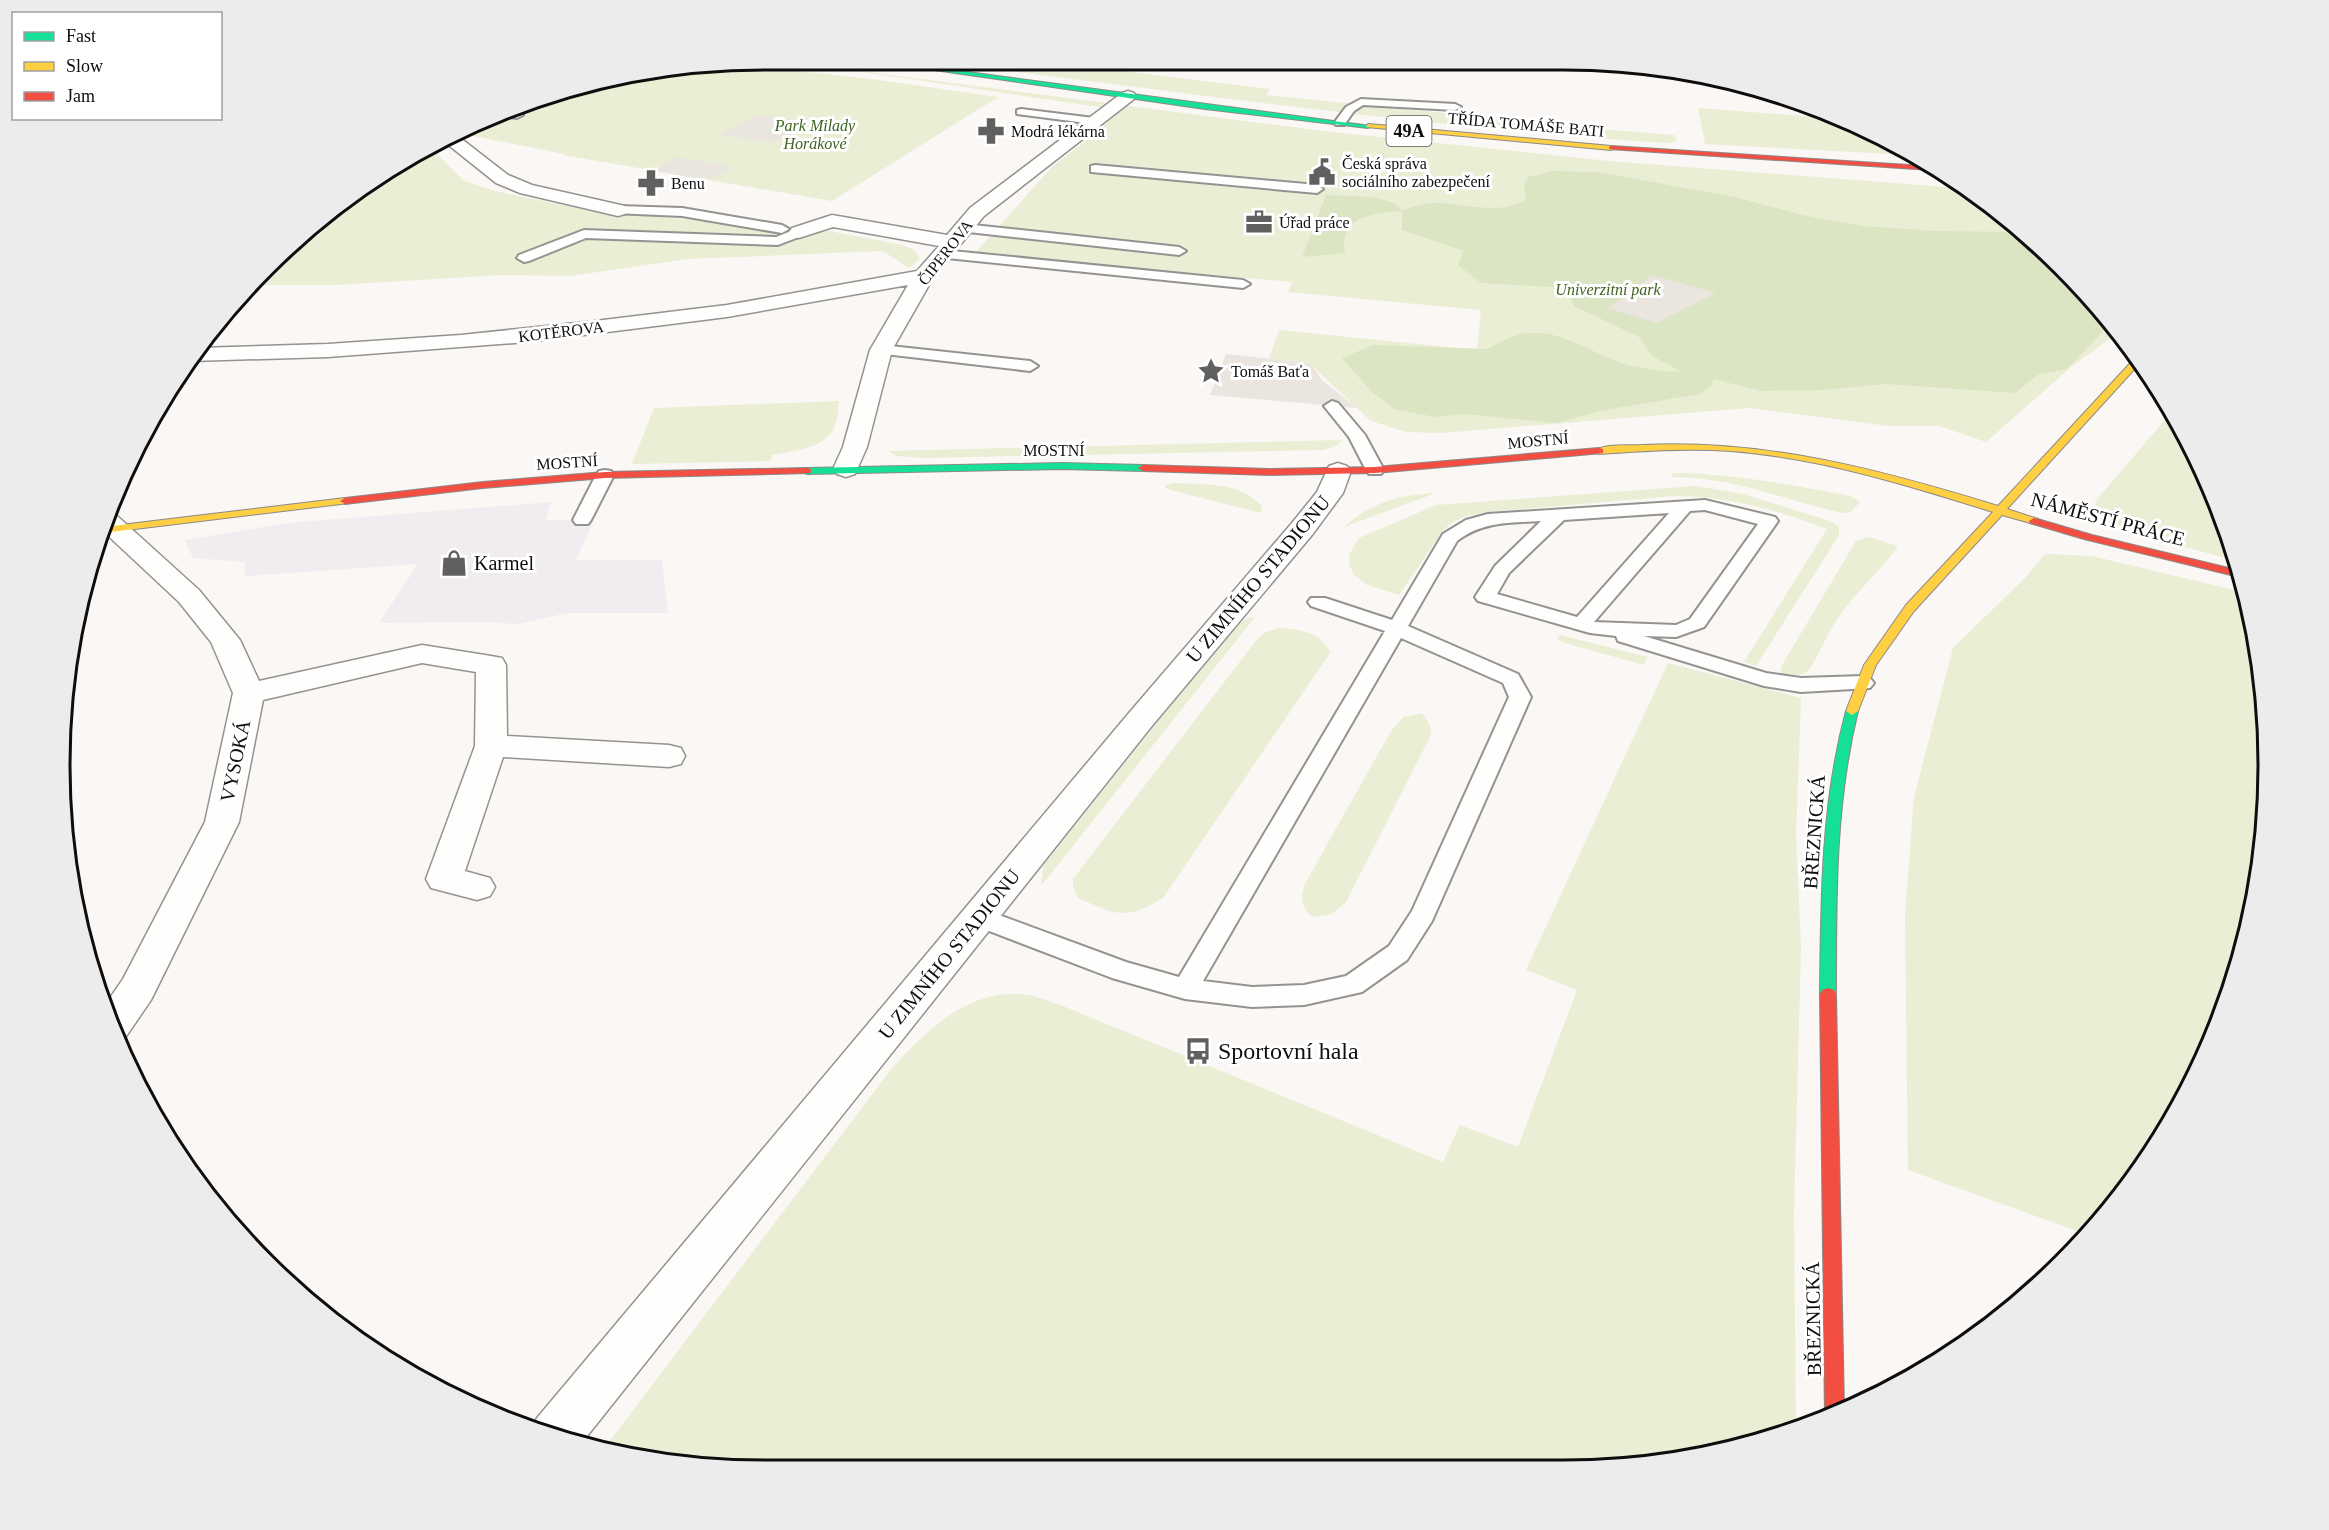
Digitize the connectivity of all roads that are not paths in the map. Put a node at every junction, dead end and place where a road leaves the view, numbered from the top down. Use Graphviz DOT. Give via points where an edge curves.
graph roads {
  1 [pos="938,70"];
  2 [pos="1128,96"];
  3 [pos="1455,107"];
  4 [pos="1021,112"];
  5 [pos="1094,121"];
  6 [pos="1340,123"];
  7 [pos="456,143"];
  8 [pos="1916,167"];
  9 [pos="1095,169"];
  10 [pos="1317,189"];
  11 [pos="618,210"];
  12 [pos="799,232"];
  13 [pos="952,241"];
  14 [pos="1179,251"];
  15 [pos="524,258"];
  16 [pos="924,276"];
  17 [pos="1243,284"];
  18 [pos="881,350"];
  19 [pos="205,355"];
  20 [pos="1030,366"];
  21 [pos="2132,366"];
  22 [pos="1332,406"];
  23 [pos="846,469"];
  24 [pos="1375,470"];
  25 [pos="1338,471"];
  26 [pos="605,476"];
  27 [pos="1684,507"];
  28 [pos="1999,509"];
  29 [pos="1558,515"];
  30 [pos="582,520"];
  31 [pos="113,525"];
  32 [pos="112,529"];
  33 [pos="2231,572"];
  34 [pos="1318,602"];
  35 [pos="1589,627"];
  36 [pos="1398,630"];
  37 [pos="1863,683"];
  38 [pos="249,693"];
  39 [pos="491,747"];
  40 [pos="669,756"];
  41 [pos="477,887"];
  42 [pos="980,917"];
  43 [pos="1185,989"];
  44 [pos="118,1018"];
  45 [pos="1834,1405"];
  46 [pos="561,1429"];
  1 -- 2 [label="main road, TŘÍDA TOMÁŠE BATI / 49A"];
  2 -- 5 [label="street, ČIPEROVA"];
  2 -- 6 [label="main road, TŘÍDA TOMÁŠE BATI / 49A"];
  3 -- 6 [label="lane" via="1361,102"];
  4 -- 5 [label="lane"];
  5 -- 13 [label="street, ČIPEROVA" via="977,212"];
  6 -- 8 [label="main road, TŘÍDA TOMÁŠE BATI / 49A" via="1571,146"];
  7 -- 11 [label="street" via="501,179 526,189"];
  9 -- 10 [label="lane"];
  11 -- 12 [label="lane" via="682,212"];
  12 -- 13 [label="street" via="832,221"];
  12 -- 15 [label="lane" via="778,241 584,234"];
  13 -- 14 [label="lane"];
  13 -- 16 [label="street, ČIPEROVA"];
  13 -- 17 [label="lane"];
  16 -- 18 [label="street, ČIPEROVA"];
  16 -- 19 [label="street, KOTĚROVA" via="728,311 517,336"];
  18 -- 20 [label="lane"];
  18 -- 23 [label="street, ČIPEROVA"];
  21 -- 28 [label="main road, BŘEZNICKÁ"];
  22 -- 24 [label="lane" via="1357,435"];
  23 -- 25 [label="main road, MOSTNÍ" via="1062,466"];
  23 -- 26 [label="main road, MOSTNÍ"];
  24 -- 25 [label="main road, MOSTNÍ"];
  24 -- 28 [label="main road, MOSTNÍ" via="1644,447 1720,448 1825,463"];
  25 -- 42 [label="street, U ZIMNÍHO STADIONU" via="1330,494 1302,529 1151,706"];
  26 -- 30 [label="lane"];
  26 -- 31 [label="main road, MOSTNÍ" via="483,485"];
  27 -- 29 [label="lane"];
  27 -- 35 [label="lane"];
  27 -- 35 [label="lane" via="1705,505 1769,521 1697,623 1676,631"];
  28 -- 33 [label="main road, NÁMĚSTÍ PRÁCE" via="2088,537"];
  28 -- 37 [label="main road, BŘEZNICKÁ" via="1910,608 1876,655"];
  29 -- 35 [label="lane" via="1502,570 1485,597"];
  29 -- 36 [label="lane" via="1488,519 1461,528 1450,538"];
  32 -- 38 [label="street, VYSOKÁ" via="189,597 225,640"];
  34 -- 36 [label="lane"];
  35 -- 37 [label="lane" via="1764,679 1802,685"];
  36 -- 43 [label="lane"];
  36 -- 43 [label="lane" via="1511,679 1520,697 1423,914 1398,953 1353,985 1304,995 1252,997"];
  37 -- 45 [label="main road, BŘEZNICKÁ" via="1837,773 1829,885"];
  38 -- 39 [label="street" via="422,654 491,665"];
  38 -- 44 [label="street, VYSOKÁ" via="222,822 137,989"];
  39 -- 40 [label="street"];
  39 -- 41 [label="street" via="444,879"];
  42 -- 43 [label="lane" via="1121,971"];
  42 -- 46 [label="street, U ZIMNÍHO STADIONU"];
}
